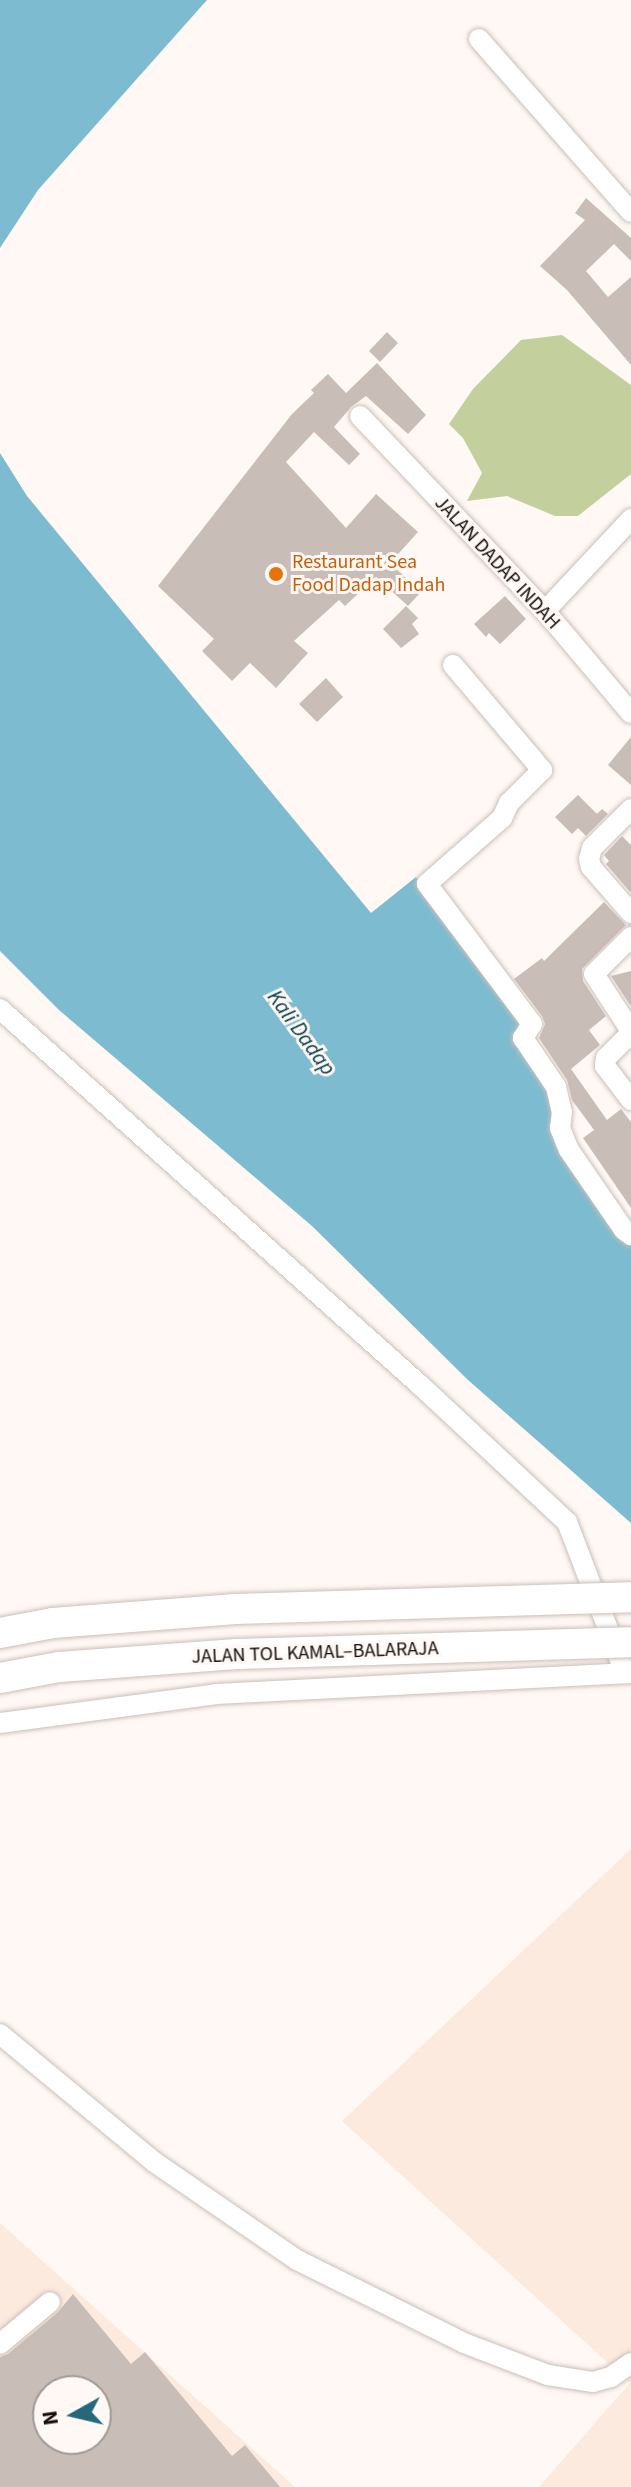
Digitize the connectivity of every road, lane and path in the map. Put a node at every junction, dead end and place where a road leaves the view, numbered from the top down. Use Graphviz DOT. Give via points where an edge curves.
graph roads {
  1 [pos="479,39"];
  2 [pos="631,212"];
  3 [pos="360,416"];
  4 [pos="631,519"];
  5 [pos="545,611"];
  6 [pos="453,665"];
  7 [pos="631,713"];
  8 [pos="631,809"];
  9 [pos="631,913"];
  10 [pos="631,937"];
  11 [pos="0,1009"];
  12 [pos="631,1032"];
  13 [pos="631,1100"];
  14 [pos="631,1235"];
  15 [pos="631,1597"];
  16 [pos="0,1633"];
  17 [pos="631,1642"];
  18 [pos="628,1673"];
  19 [pos="0,1678"];
  20 [pos="0,1723"];
  21 [pos="0,2034"];
  22 [pos="50,2302"];
  23 [pos="0,2344"];
  24 [pos="631,2363"];
  1 -- 2 [label="street"];
  3 -- 5 [label="street, JALAN DADAP INDAH"];
  4 -- 5 [label="street"];
  5 -- 7 [label="street, JALAN DADAP INDAH"];
  6 -- 14 [label="street" via="542,770 509,803 502,818 427,884 532,1024 523,1038 556,1087 560,1128 569,1150"];
  8 -- 9 [label="street" via="592,848 589,859"];
  10 -- 12 [label="street" via="594,974"];
  11 -- 18 [label="street" via="567,1522"];
  12 -- 13 [label="street" via="606,1058 605,1066"];
  15 -- 16 [label="highway, bridge" via="235,1609 53,1623"];
  17 -- 19 [label="highway, JALAN TOL KAMAL–BALARAJA, bridge" via="237,1654 59,1667"];
  18 -- 20 [label="street" via="216,1694"];
  21 -- 24 [label="street" via="154,2162 297,2260 464,2343 548,2375 593,2382"];
  22 -- 23 [label="street"];
}
